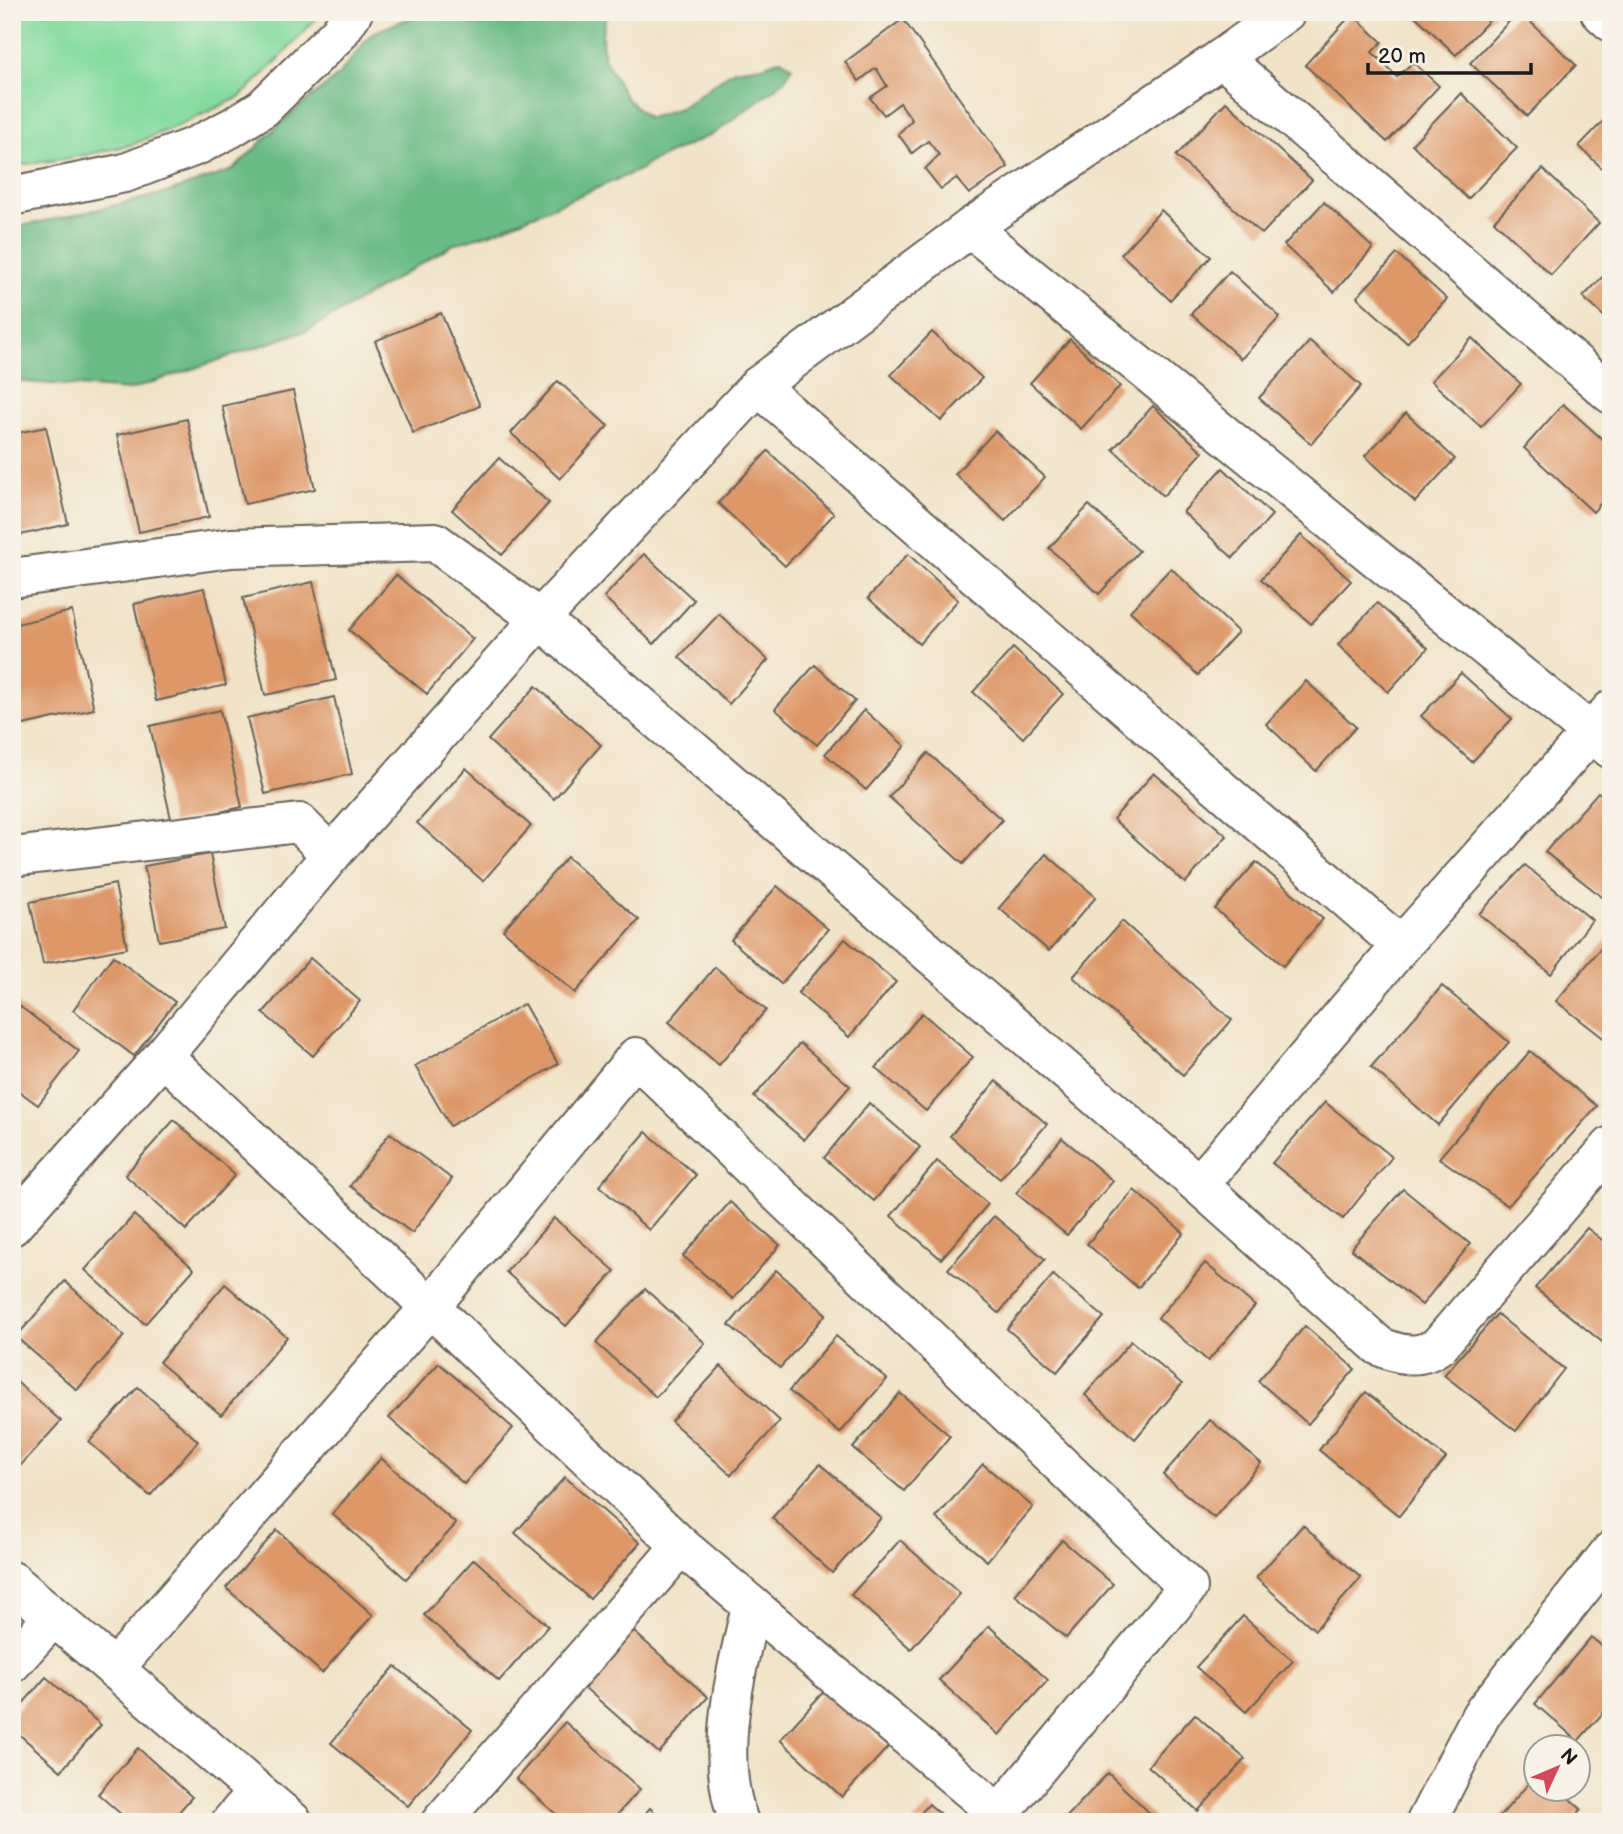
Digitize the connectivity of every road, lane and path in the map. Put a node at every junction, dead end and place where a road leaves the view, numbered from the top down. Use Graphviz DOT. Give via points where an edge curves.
graph roads {
  1 [pos="352,12"];
  2 [pos="1286,12"];
  3 [pos="1600,12"];
  4 [pos="1611,22"];
  5 [pos="1222,58"];
  6 [pos="12,195"];
  7 [pos="970,228"];
  8 [pos="758,386"];
  9 [pos="1611,394"];
  10 [pos="12,578"];
  11 [pos="540,619"];
  12 [pos="1605,731"];
  13 [pos="331,855"];
  14 [pos="12,858"];
  15 [pos="1401,946"];
  16 [pos="163,1056"];
  17 [pos="1611,1146"];
  18 [pos="1199,1185"];
  19 [pos="19,1203"];
  20 [pos="430,1307"];
  21 [pos="681,1546"];
  22 [pos="1611,1551"];
  23 [pos="12,1581"];
  24 [pos="751,1606"];
  25 [pos="52,1617"];
  26 [pos="12,1663"];
  27 [pos="114,1669"];
  28 [pos="257,1792"];
  29 [pos="231,1822"];
  30 [pos="293,1822"];
  31 [pos="441,1822"];
  32 [pos="739,1822"];
  33 [pos="1426,1822"];
  1 -- 6 [label="street" via="339,33 263,108 231,128 125,173"];
  2 -- 5 [label="street"];
  3 -- 4 [label="street"];
  5 -- 7 [label="street"];
  5 -- 9 [label="street"];
  7 -- 8 [label="street"];
  7 -- 12 [label="street"];
  8 -- 11 [label="street"];
  8 -- 15 [label="street"];
  10 -- 11 [label="street" via="231,548 435,542"];
  11 -- 13 [label="street"];
  11 -- 18 [label="street"];
  12 -- 15 [label="street"];
  13 -- 14 [label="street" via="299,823"];
  13 -- 16 [label="street"];
  15 -- 18 [label="street"];
  16 -- 19 [label="street"];
  16 -- 20 [label="street"];
  17 -- 18 [label="street" via="1439,1345 1414,1355 1379,1346"];
  20 -- 21 [label="street"];
  20 -- 24 [label="street" via="636,1057 1188,1587 999,1814"];
  20 -- 27 [label="street"];
  21 -- 24 [label="street"];
  21 -- 31 [label="street"];
  22 -- 33 [label="street" via="1481,1715"];
  23 -- 25 [label="street"];
  24 -- 32 [label="street" via="734,1685 726,1762"];
  25 -- 26 [label="street"];
  25 -- 27 [label="street"];
  27 -- 28 [label="street"];
  28 -- 29 [label="street"];
  28 -- 30 [label="street"];
}
